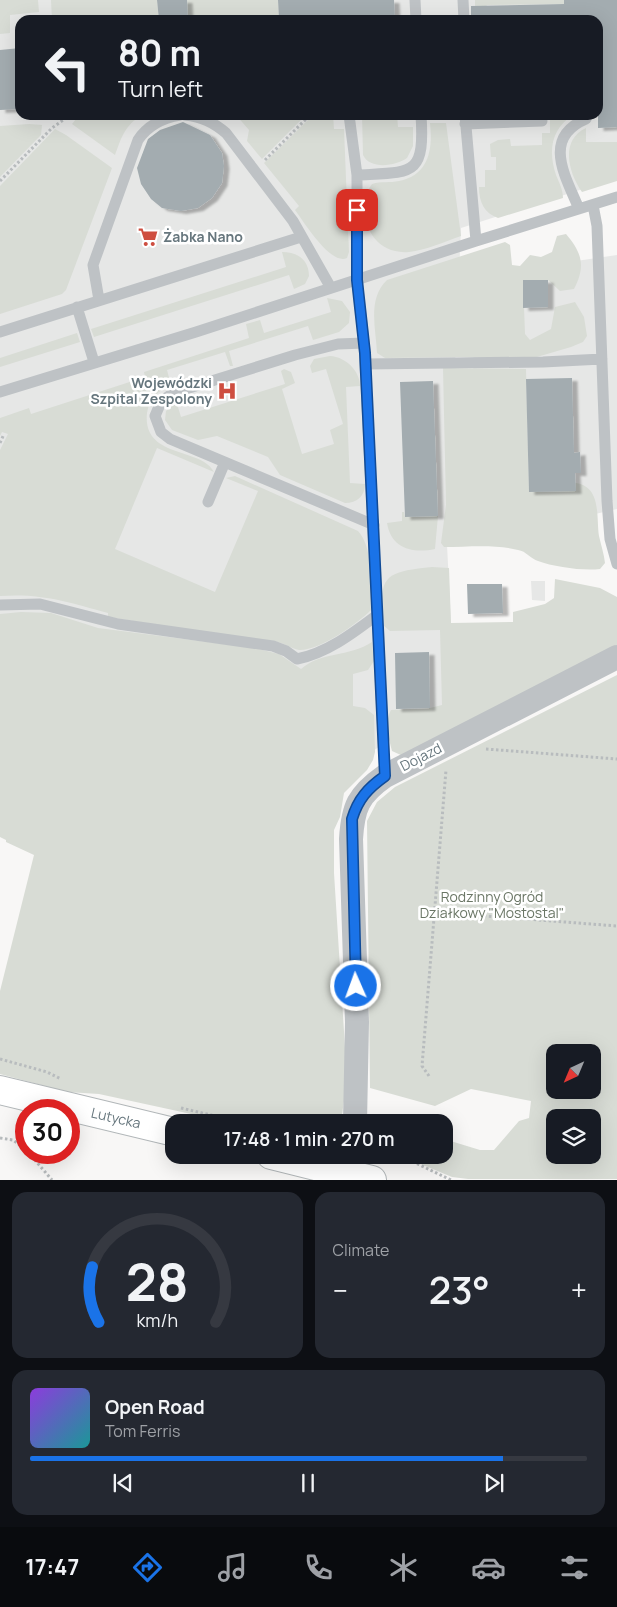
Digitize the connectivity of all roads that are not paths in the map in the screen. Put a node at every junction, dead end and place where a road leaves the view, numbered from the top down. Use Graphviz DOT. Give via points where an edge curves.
graph roads {
  1 [pos="415,0"];
  2 [pos="463,0"];
  3 [pos="416,15"];
  4 [pos="464,15"];
  5 [pos="163,120"];
  6 [pos="207,120"];
  7 [pos="350,120"];
  8 [pos="422,120"];
  9 [pos="465,120"];
  10 [pos="504,120"];
  11 [pos="584,120"];
  12 [pos="542,121"];
  13 [pos="357,175"];
  14 [pos="617,197"];
  15 [pos="592,205"];
  16 [pos="579,209"];
  17 [pos="301,237"];
  18 [pos="476,240"];
  19 [pos="357,280"];
  20 [pos="331,288"];
  21 [pos="99,300"];
  22 [pos="77,307"];
  23 [pos="0,332"];
  24 [pos="364,343"];
  25 [pos="602,358"];
  26 [pos="94,362"];
  27 [pos="365,364"];
  28 [pos="0,392"];
  29 [pos="225,462"];
  30 [pos="208,502"];
  31 [pos="374,526"];
  32 [pos="617,564"];
  33 [pos="0,605"];
  34 [pos="377,615"];
  35 [pos="617,657"];
  36 [pos="385,776"];
  37 [pos="0,1090"];
  38 [pos="355,1114"];
  39 [pos="165,1130"];
  40 [pos="314,1164"];
  41 [pos="354,1172"];
  1 -- 3 [label="lane"];
  2 -- 4 [label="lane"];
  5 -- 21 [label="lane" via="144,131 138,140 93,265"];
  6 -- 17 [label="lane" via="226,133 293,220"];
  7 -- 13 [label="lane"];
  8 -- 13 [label="lane" via="422,151 416,163 402,172"];
  9 -- 18 [label="lane"];
  10 -- 12 [label="lane"];
  11 -- 16 [label="lane" via="576,123 562,138 559,150 560,162"];
  13 -- 19 [label="lane"];
  14 -- 15 [label="lane"];
  15 -- 16 [label="lane"];
  15 -- 25 [label="lane" via="597,226"];
  16 -- 18 [label="lane"];
  17 -- 20 [label="lane"];
  17 -- 21 [label="lane"];
  18 -- 19 [label="lane"];
  19 -- 20 [label="lane"];
  19 -- 24 [label="lane"];
  20 -- 26 [label="lane"];
  21 -- 22 [label="lane"];
  22 -- 23 [label="lane"];
  22 -- 26 [label="lane"];
  24 -- 27 [label="lane"];
  24 -- 29 [label="lane" via="338,344 296,355 164,398 156,416 163,435"];
  25 -- 27 [label="lane" via="543,362"];
  25 -- 32 [label="lane" via="607,501 610,539"];
  26 -- 28 [label="lane"];
  27 -- 31 [label="lane"];
  29 -- 30 [label="lane"];
  29 -- 31 [label="lane"];
  31 -- 34 [label="lane"];
  33 -- 34 [label="lane" via="40,604 118,624 273,646 297,659 321,652"];
  34 -- 36 [label="lane"];
  35 -- 36 [label="street, Dojazd"];
  36 -- 38 [label="street, Dojazd" via="358,802 352,819 357,1032"];
  37 -- 39 [label="main road, Lutycka"];
  40 -- 41 [label="main road"];
}
